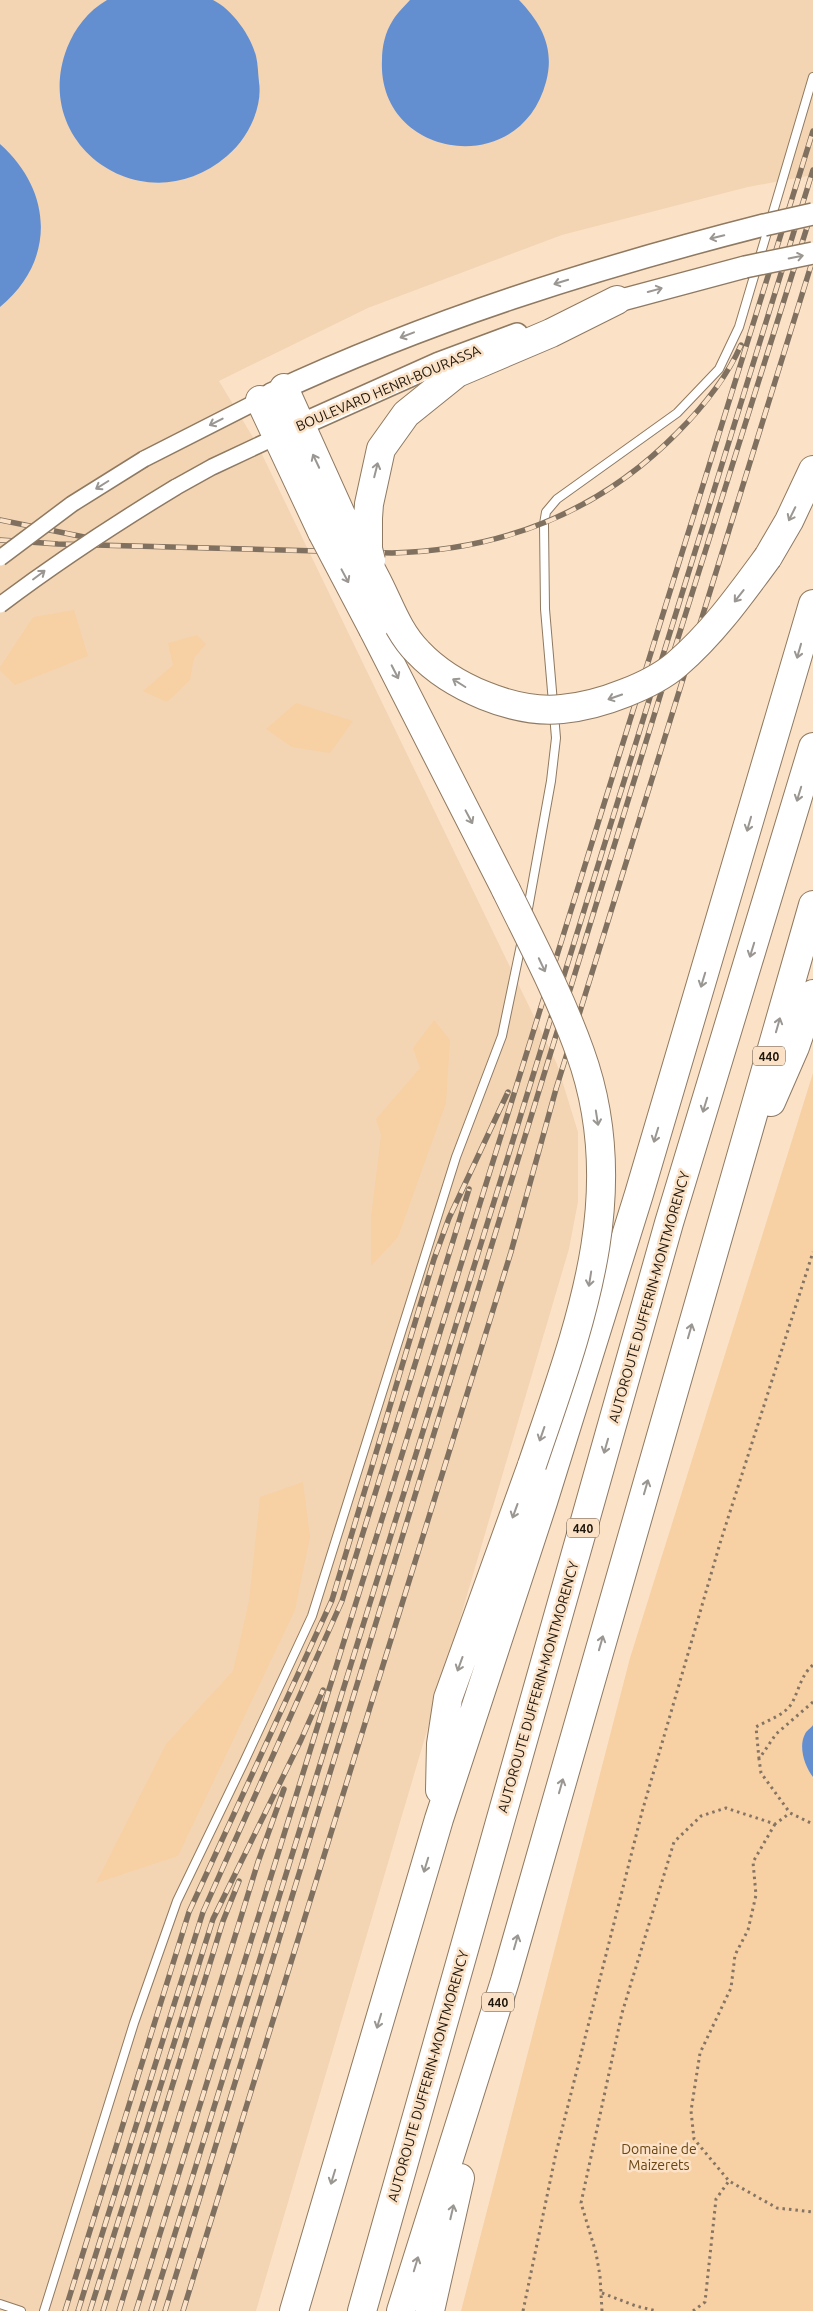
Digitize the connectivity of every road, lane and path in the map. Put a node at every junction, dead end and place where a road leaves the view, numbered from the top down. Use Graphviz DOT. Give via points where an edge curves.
graph roads {
  1 [pos="813,77"];
  2 [pos="813,214"];
  3 [pos="813,253"];
  4 [pos="617,300"];
  5 [pos="284,388"];
  6 [pos="260,400"];
  7 [pos="288,431"];
  8 [pos="813,470"];
  9 [pos="345,524"];
  10 [pos="0,558"];
  11 [pos="813,604"];
  12 [pos="0,605"];
  13 [pos="813,747"];
  14 [pos="813,905"];
  15 [pos="813,994"];
  16 [pos="726,1207"];
  17 [pos="813,1252"];
  18 [pos="813,1664"];
  19 [pos="813,1702"];
  20 [pos="759,1760"];
  21 [pos="790,1813"];
  22 [pos="439,1819"];
  23 [pos="775,1824"];
  24 [pos="813,1824"];
  25 [pos="505,1981"];
  26 [pos="730,2180"];
  27 [pos="813,2212"];
  28 [pos="602,2293"];
  29 [pos="0,2304"];
  30 [pos="21,2311"];
  31 [pos="44,2311"];
  32 [pos="294,2311"];
  33 [pos="362,2311"];
  34 [pos="401,2311"];
  35 [pos="430,2311"];
  36 [pos="523,2311"];
  37 [pos="602,2311"];
  38 [pos="657,2311"];
  39 [pos="693,2311"];
  1 -- 31 [label="lane" via="739,327 719,369 677,414 557,499 546,512 545,609 556,738 531,895 502,1036 456,1157 312,1616 177,1901 134,2023"];
  2 -- 5 [label="main road, one-way, bridge" via="659,252 518,295 404,336"];
  4 -- 3 [label="main road, BOULEVARD HENRI-BOURASSA, one-way, bridge"];
  4 -- 7 [label="main road, BOULEVARD HENRI-BOURASSA" via="439,363"];
  9 -- 4 [label="highway, one-way" via="368,504 381,449 406,414 457,373 551,334"];
  5 -- 6 [label="main road"];
  5 -- 7 [label="highway"];
  6 -- 7 [label="highway"];
  6 -- 10 [label="street, one-way, bridge" via="144,459 72,504"];
  7 -- 9 [label="highway"];
  12 -- 7 [label="street, BOULEVARD HENRI-BOURASSA, one-way, bridge" via="100,534 176,488"];
  8 -- 9 [label="highway, one-way, bridge" via="768,557 709,633 676,665 645,686 591,704 561,709 533,708 495,699 466,688 439,671 418,652 395,622 375,577 368,549"];
  9 -- 22 [label="highway, one-way, bridge" via="510,898 562,1007 581,1054 595,1107 601,1147 600,1221 587,1294 532,1465 448,1698 441,1744"];
  11 -- 22 [label="highway, one-way" via="636,1204"];
  13 -- 33 [label="highway, AUTOROUTE DUFFERIN-MONTMORENCY / 440, one-way" via="667,1232"];
  16 -- 14 [label="highway, 440, one-way"];
  15 -- 16 [label="highway" via="795,1047"];
  25 -- 16 [label="highway, 440, one-way"];
  17 -- 36 [label="path" via="721,1540 642,1812 556,2153"];
  18 -- 20 [label="path" via="785,1712 756,1727"];
  19 -- 20 [label="path" via="776,1734"];
  20 -- 21 [label="path" via="761,1773"];
  21 -- 23 [label="path"];
  21 -- 24 [label="path"];
  22 -- 32 [label="highway, one-way"];
  23 -- 26 [label="path" via="754,1862 756,1895 748,1930 735,1955 731,1988 700,2053 692,2111 694,2138"];
  23 -- 28 [label="path" via="726,1808 701,1816 674,1842 622,2013 581,2203 596,2253"];
  34 -- 25 [label="highway, 440, one-way"];
  35 -- 25 [label="highway, one-way"];
  26 -- 27 [label="path" via="777,2208"];
  26 -- 39 [label="path" via="716,2199 705,2302"];
  28 -- 37 [label="path"];
  28 -- 38 [label="path"];
  29 -- 30 [label="lane"];
}
